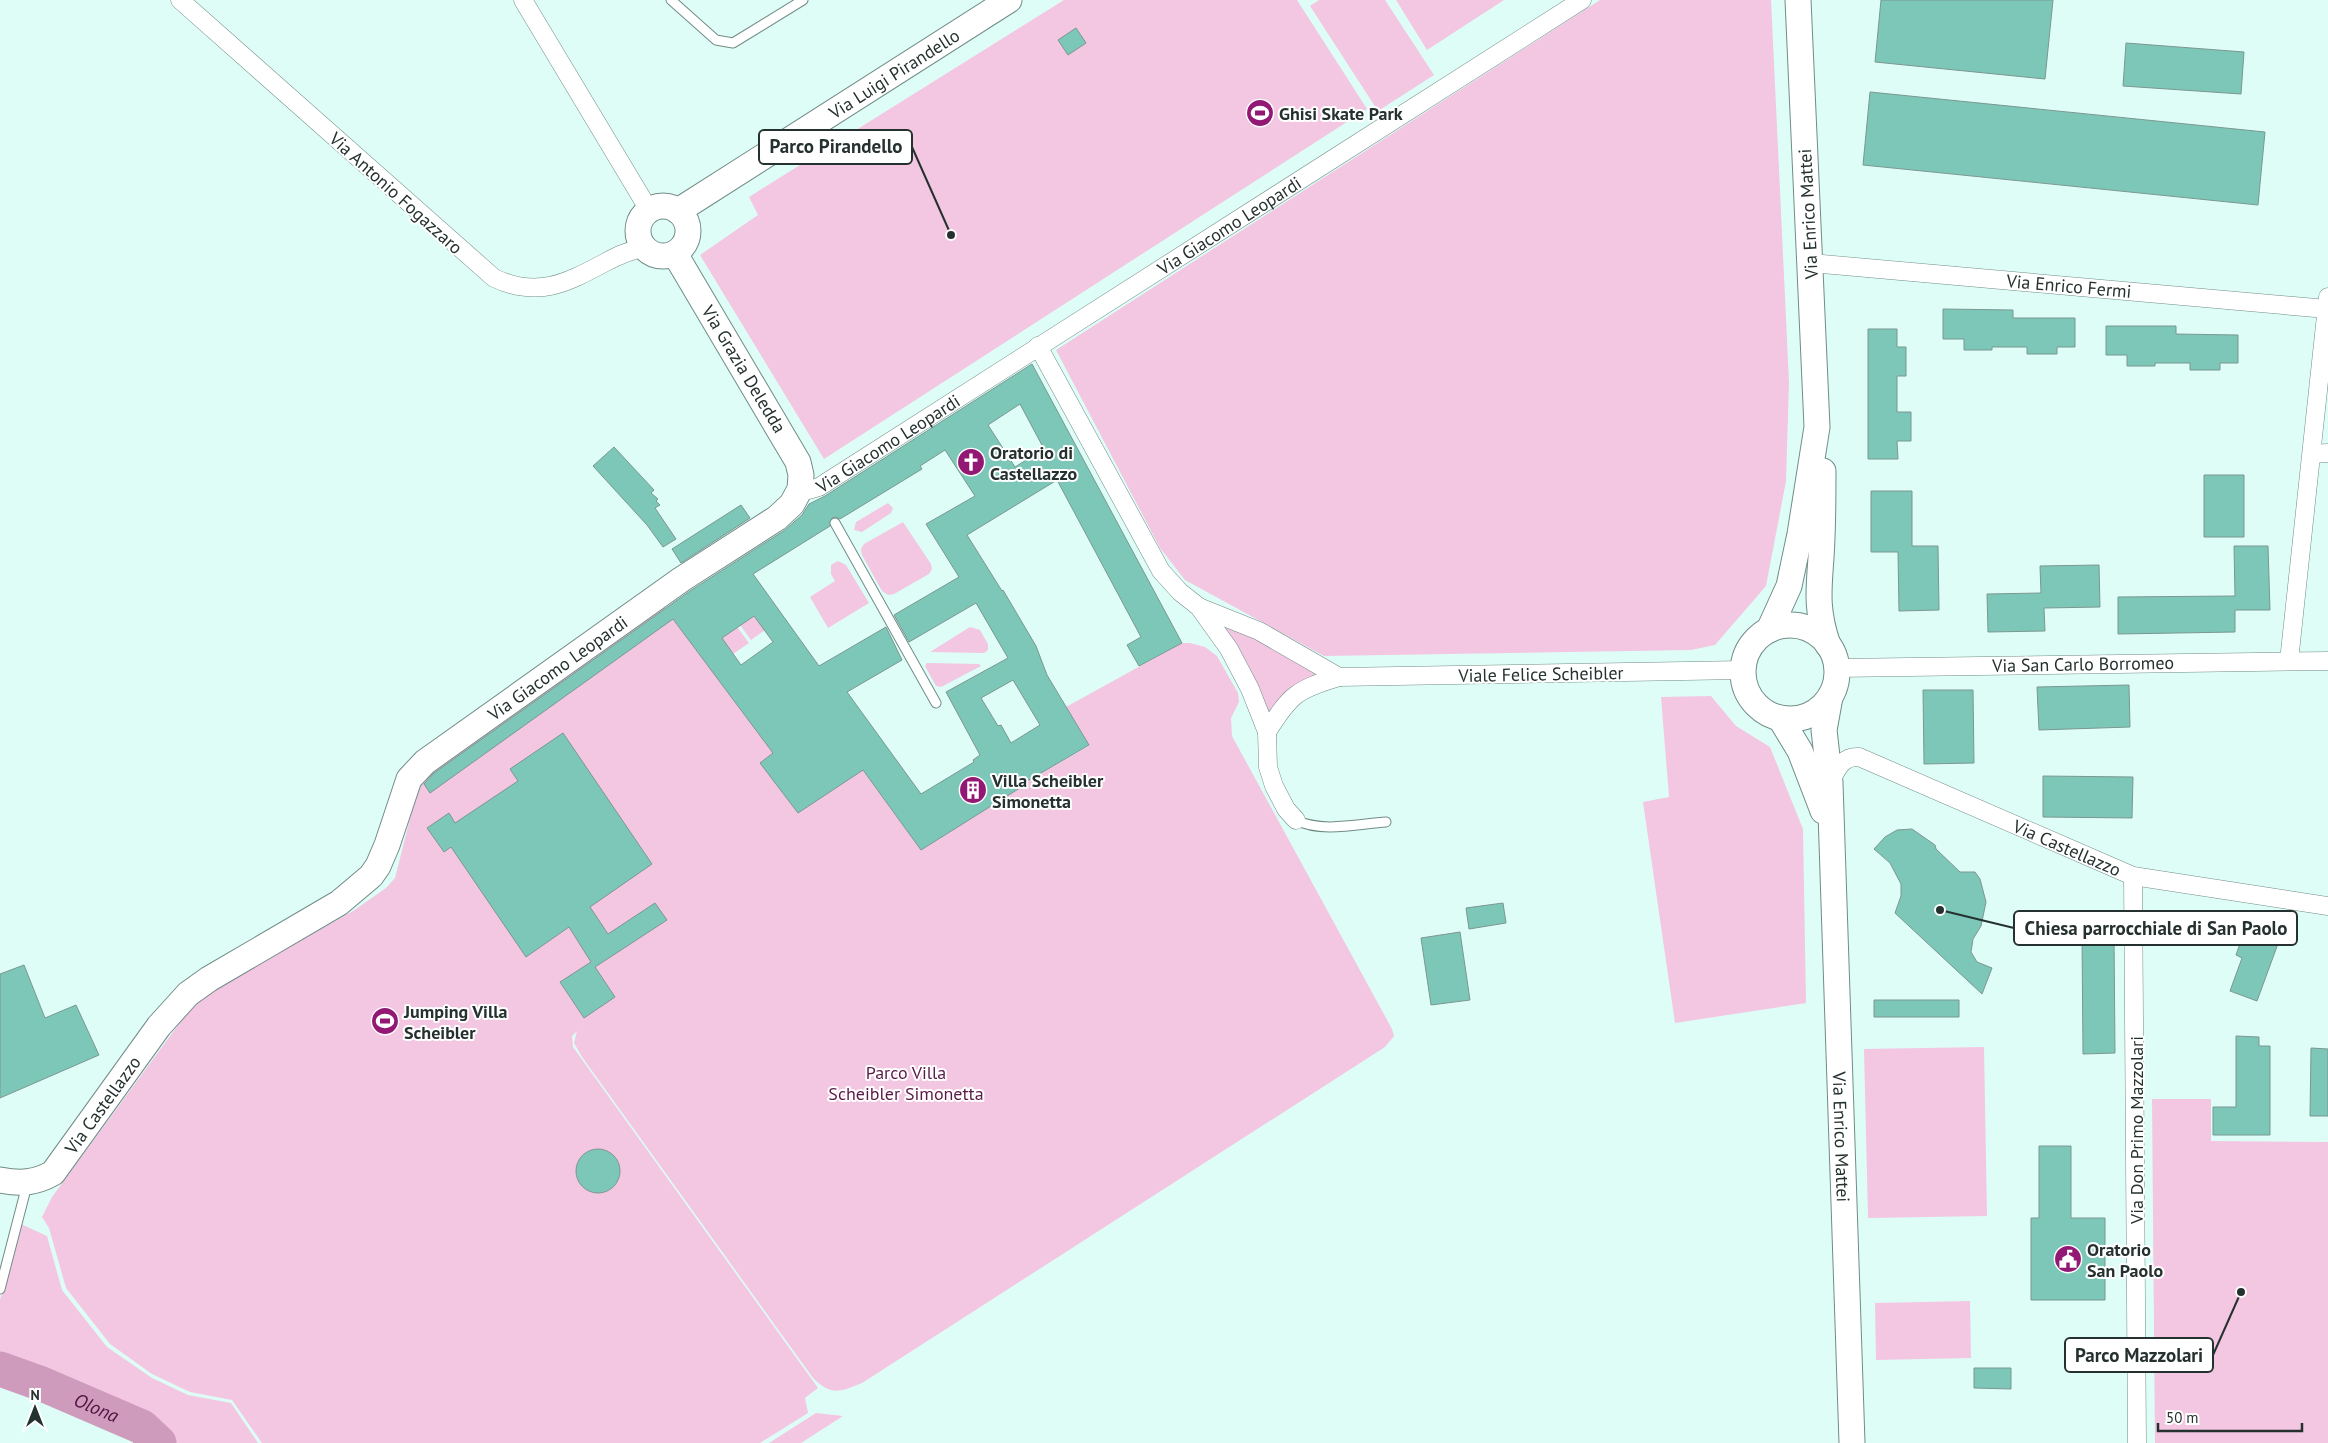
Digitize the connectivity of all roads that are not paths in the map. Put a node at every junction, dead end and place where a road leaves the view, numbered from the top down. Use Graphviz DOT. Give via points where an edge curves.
graph roads {
  1 [pos="180,0"];
  2 [pos="523,0"];
  3 [pos="671,0"];
  4 [pos="803,0"];
  5 [pos="1009,0"];
  6 [pos="1582,0"];
  7 [pos="1798,0"];
  8 [pos="649,210"];
  9 [pos="678,211"];
  10 [pos="644,248"];
  11 [pos="675,254"];
  12 [pos="1811,263"];
  13 [pos="2327,303"];
  14 [pos="1038,346"];
  15 [pos="1817,427"];
  16 [pos="2320,453"];
  17 [pos="811,492"];
  18 [pos="835,523"];
  19 [pos="1199,607"];
  20 [pos="1769,630"];
  21 [pos="1828,644"];
  22 [pos="2289,661"];
  23 [pos="2328,661"];
  24 [pos="1837,668"];
  25 [pos="1743,670"];
  26 [pos="1339,677"];
  27 [pos="1830,697"];
  28 [pos="936,703"];
  29 [pos="1780,718"];
  30 [pos="1267,732"];
  31 [pos="1830,783"];
  32 [pos="1296,820"];
  33 [pos="1386,822"];
  34 [pos="1831,830"];
  35 [pos="2134,876"];
  36 [pos="2328,906"];
  37 [pos="188,994"];
  38 [pos="0,1180"];
  39 [pos="28,1183"];
  40 [pos="0,1289"];
  41 [pos="1852,1443"];
  42 [pos="2137,1443"];
  1 -- 10 [label="street, Via Antonio Fogazzaro" via="494,278 523,288 555,286 618,256"];
  2 -- 8 [label="street"];
  3 -- 4 [label="lane" via="716,40 734,43"];
  5 -- 9 [label="street, Via Luigi Pirandello"];
  6 -- 14 [label="street, Via Giacomo Leopardi"];
  7 -- 12 [label="street, Via Enrico Mattei"];
  8 -- 9 [label="street" via="664,206"];
  8 -- 10 [label="street" via="638,224 639,241"];
  9 -- 11 [label="street" via="684,217 688,233 682,248"];
  10 -- 11 [label="street" via="658,256"];
  11 -- 17 [label="street, Via Grazia Deledda" via="793,452"];
  12 -- 13 [label="street, Via Enrico Fermi"];
  12 -- 15 [label="street, Via Enrico Mattei"];
  13 -- 16 [label="street"];
  14 -- 17 [label="street, Via Giacomo Leopardi"];
  14 -- 19 [label="street" via="1161,571"];
  15 -- 20 [label="street, Via Enrico Mattei" via="1789,586"];
  15 -- 21 [label="street, Via Enrico Mattei" via="1822,443 1823,470 1818,595 1822,628"];
  16 -- 22 [label="street"];
  17 -- 37 [label="street, Via Giacomo Leopardi" via="777,518 682,579 425,762 409,779 378,866 364,882 339,903"];
  18 -- 28 [label="lane"];
  19 -- 26 [label="street" via="1259,630"];
  19 -- 30 [label="street" via="1229,649"];
  20 -- 21 [label="street" via="1795,624 1813,630"];
  20 -- 25 [label="street" via="1750,646"];
  21 -- 24 [label="street"];
  22 -- 23 [label="street, Via San Carlo Borromeo"];
  22 -- 24 [label="street, Via San Carlo Borromeo"];
  24 -- 27 [label="street" via="1836,684"];
  25 -- 26 [label="street, Viale Felice Scheibler"];
  25 -- 29 [label="street" via="1743,680 1753,701 1769,715"];
  26 -- 30 [label="street, Viale Felice Scheibler" via="1308,686 1291,698"];
  27 -- 29 [label="street" via="1809,715 1795,719"];
  27 -- 31 [label="street, Via Enrico Mattei" via="1824,730"];
  29 -- 34 [label="street, Via Enrico Mattei" via="1800,751"];
  30 -- 32 [label="street" via="1268,768 1286,810"];
  31 -- 34 [label="street, Via Enrico Mattei"];
  31 -- 35 [label="street, Via Castellazzo" via="1841,763 1859,757"];
  32 -- 33 [label="lane" via="1304,824 1334,826"];
  34 -- 41 [label="street, Via Enrico Mattei"];
  35 -- 36 [label="street, Via Castellazzo"];
  35 -- 42 [label="street, Via Don Primo Mazzolari"];
  37 -- 39 [label="street, Via Castellazzo" via="160,1026 60,1166 43,1179"];
  38 -- 39 [label="street, Via Castellazzo"];
  39 -- 40 [label="lane"];
}
